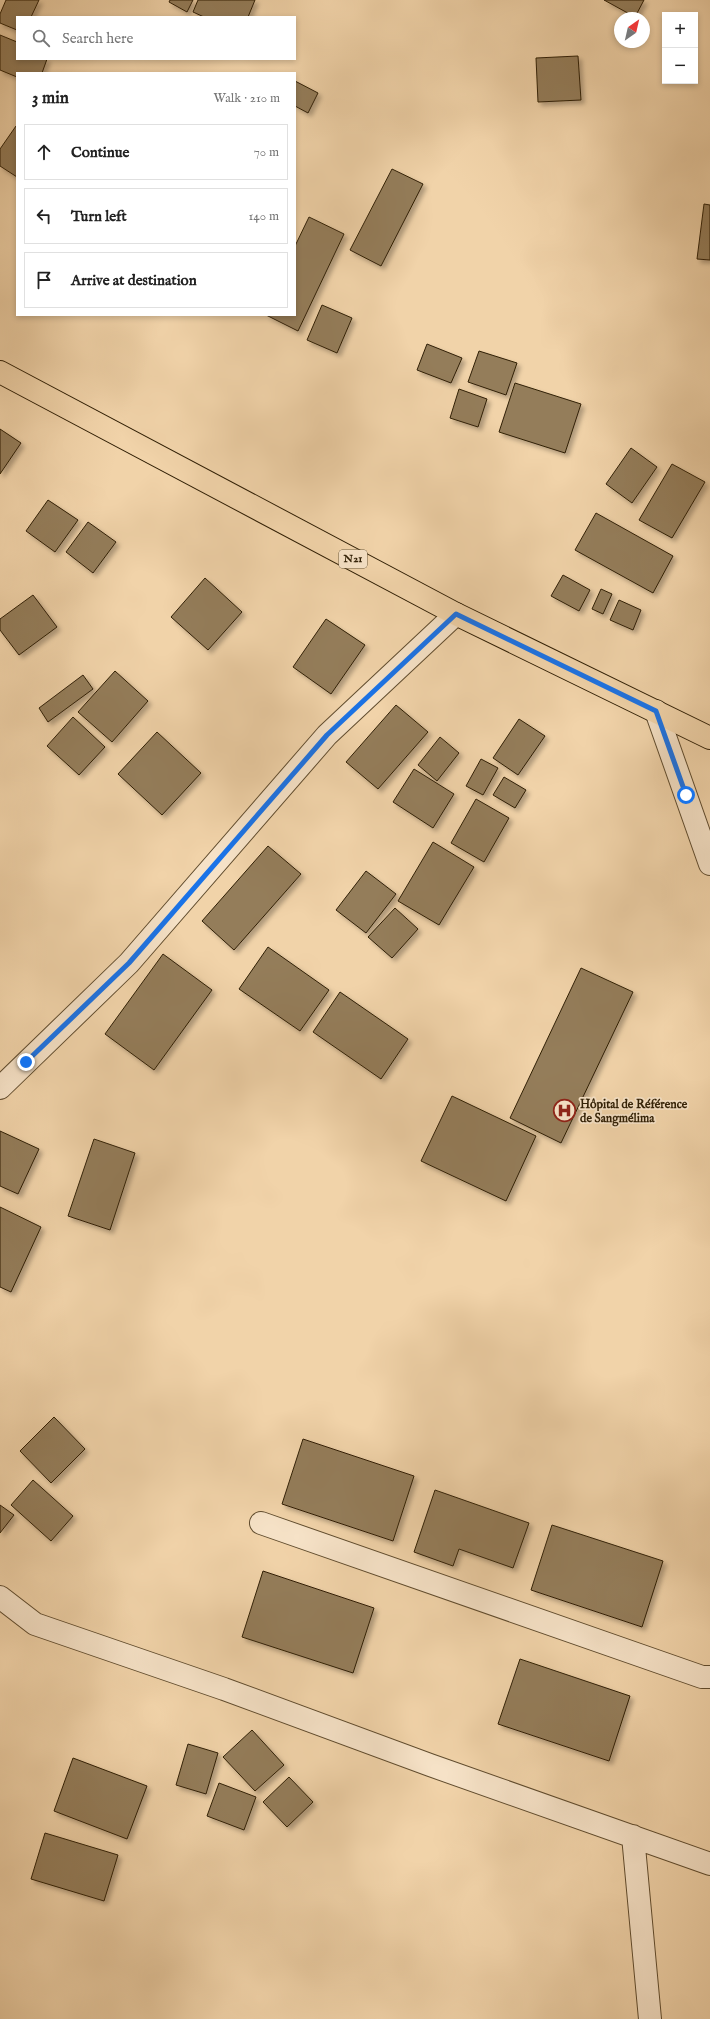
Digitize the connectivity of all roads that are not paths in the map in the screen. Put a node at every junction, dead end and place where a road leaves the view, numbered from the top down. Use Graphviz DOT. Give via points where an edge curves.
graph roads {
  1 [pos="0,372"];
  2 [pos="456,614"];
  3 [pos="656,711"];
  4 [pos="710,738"];
  5 [pos="710,864"];
  6 [pos="0,1088"];
  7 [pos="261,1523"];
  8 [pos="0,1597"];
  9 [pos="710,1677"];
  10 [pos="633,1836"];
  11 [pos="710,1864"];
  12 [pos="650,2019"];
  1 -- 2 [label="main road, N21"];
  2 -- 3 [label="main road, N21"];
  2 -- 6 [label="street" via="327,735 129,963"];
  3 -- 4 [label="main road, N21"];
  3 -- 5 [label="street"];
  7 -- 9 [label="street" via="702,1677"];
  8 -- 10 [label="street" via="35,1624"];
  10 -- 11 [label="street"];
  10 -- 12 [label="street"];
}
